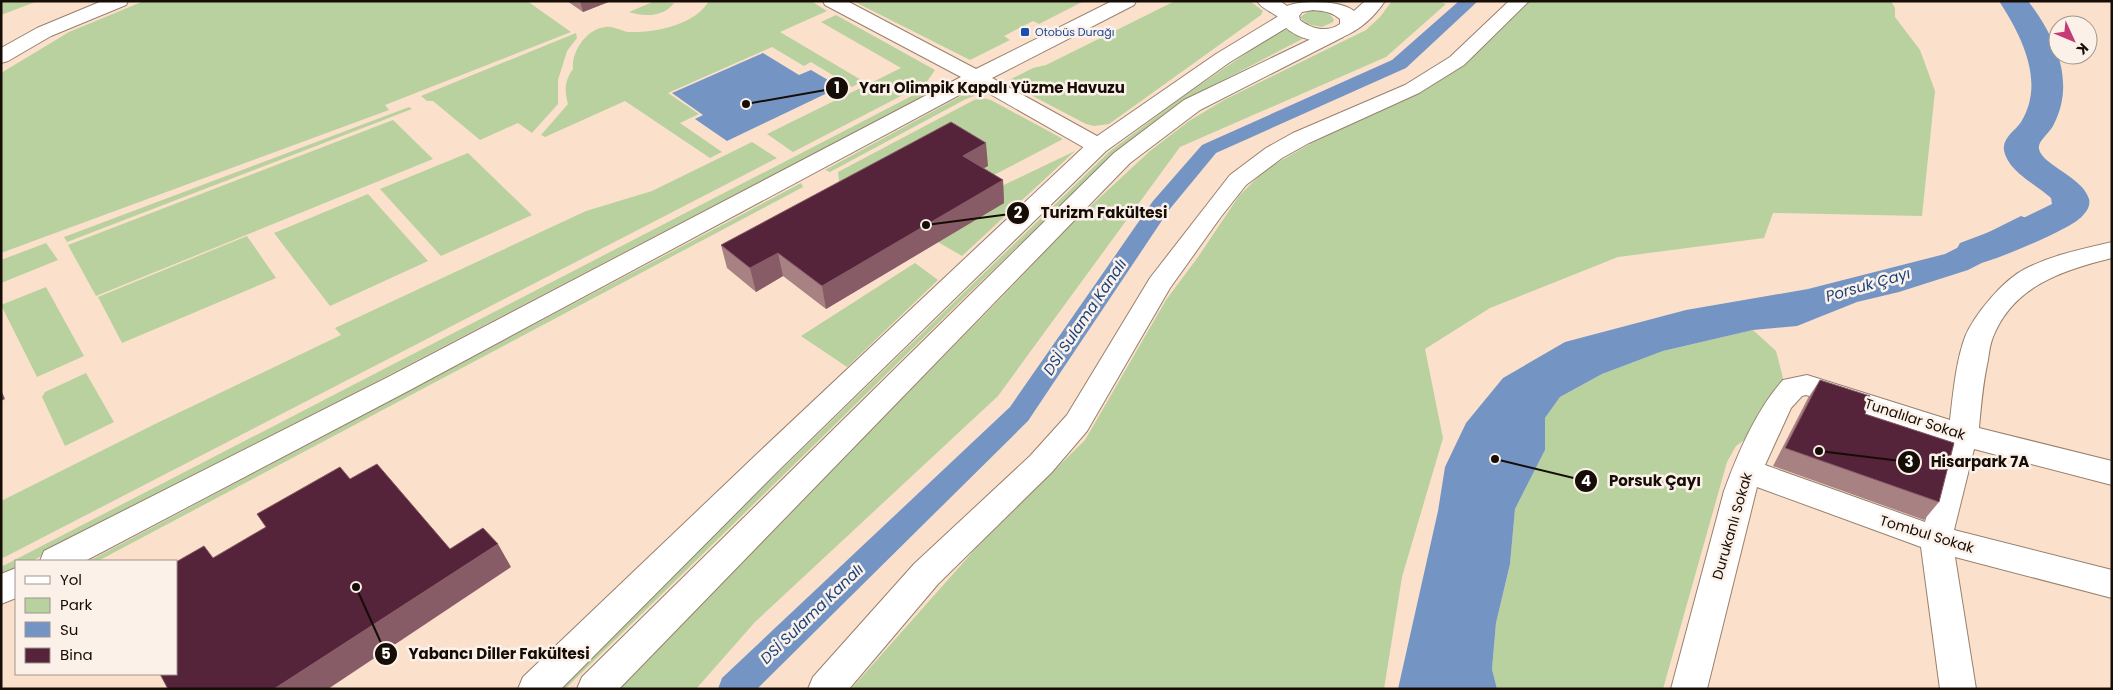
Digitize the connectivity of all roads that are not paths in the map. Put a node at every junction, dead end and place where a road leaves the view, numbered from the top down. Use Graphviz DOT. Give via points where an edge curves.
graph roads {
  1 [pos="119,1"];
  2 [pos="832,1"];
  3 [pos="1127,1"];
  4 [pos="1266,1"];
  5 [pos="1376,1"];
  6 [pos="1520,1"];
  7 [pos="1303,7"];
  8 [pos="1343,30"];
  9 [pos="1,58"];
  10 [pos="977,77"];
  11 [pos="1098,146"];
  12 [pos="2112,250"];
  13 [pos="1807,385"];
  14 [pos="1963,435"];
  15 [pos="1747,471"];
  16 [pos="2112,473"];
  17 [pos="1936,540"];
  18 [pos="58,560"];
  19 [pos="15,583"];
  20 [pos="2112,584"];
  21 [pos="1,590"];
  22 [pos="536,689"];
  23 [pos="595,689"];
  24 [pos="826,689"];
  25 [pos="1689,689"];
  26 [pos="1958,689"];
  1 -- 9 [label="street" via="44,32"];
  2 -- 10 [label="street"];
  3 -- 10 [label="street"];
  4 -- 7 [label="street"];
  5 -- 8 [label="street"];
  6 -- 24 [label="street" via="1458,61 1412,90 1301,138 1238,180 1159,284 1077,423 1041,464 926,574"];
  7 -- 8 [label="street" via="1330,6 1343,11 1350,18"];
  7 -- 8 [label="street" via="1294,26 1321,34"];
  7 -- 11 [label="street" via="1222,58"];
  8 -- 23 [label="street" via="1192,105 1122,158"];
  10 -- 11 [label="street"];
  10 -- 18 [label="street" via="391,388"];
  11 -- 22 [label="street"];
  12 -- 14 [label="street" via="2067,261 2032,276 2003,300 1979,338 1968,387"];
  13 -- 14 [label="street, Tunalılar Sokak"];
  13 -- 15 [label="street, Durukanlı Sokak" via="1793,387 1778,403"];
  14 -- 16 [label="street, Tunalılar Sokak"];
  14 -- 17 [label="street"];
  15 -- 17 [label="street, Tombul Sokak"];
  15 -- 25 [label="street, Durukanlı Sokak"];
  17 -- 20 [label="street, Tombul Sokak"];
  17 -- 26 [label="street"];
  19 -- 21 [label="street"];
}
